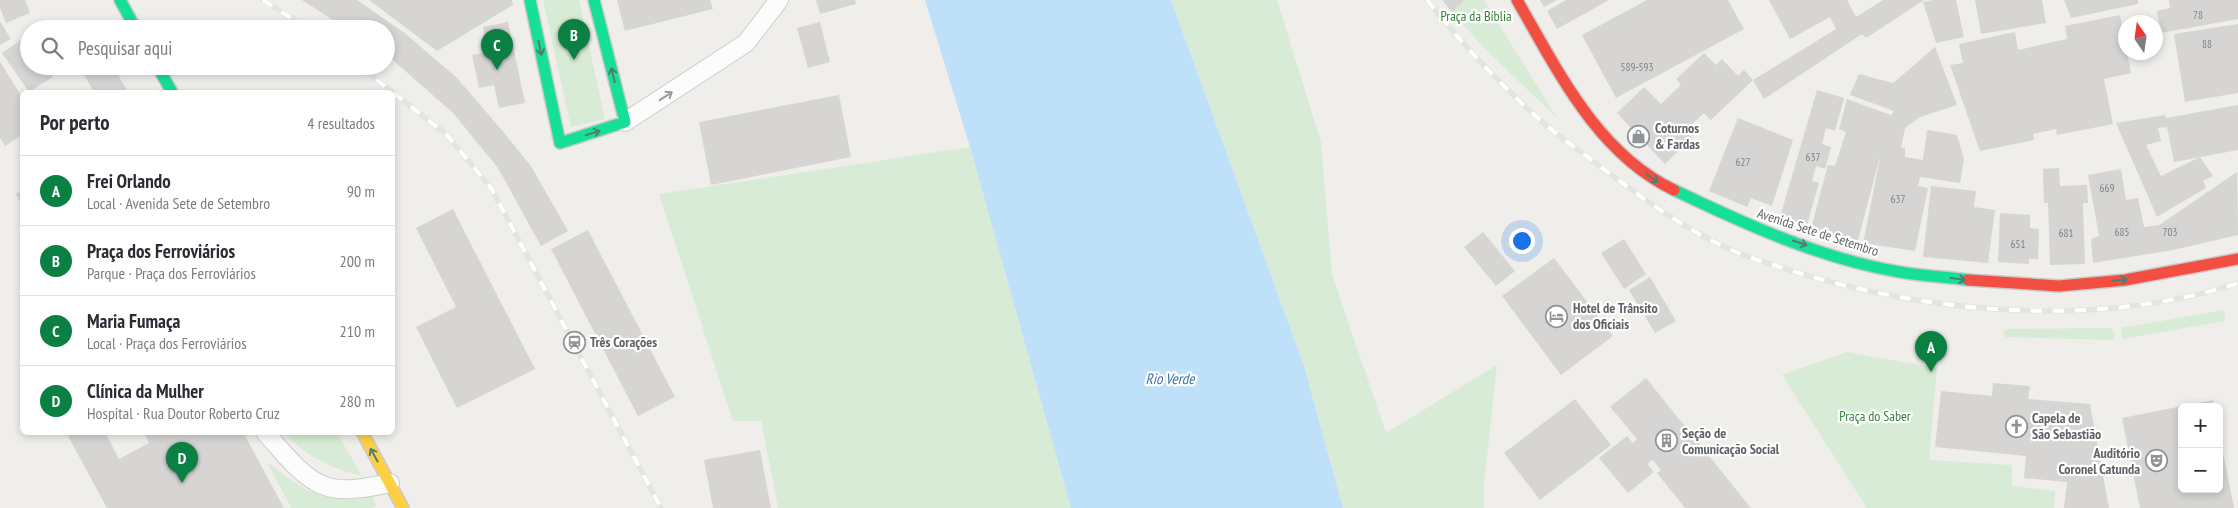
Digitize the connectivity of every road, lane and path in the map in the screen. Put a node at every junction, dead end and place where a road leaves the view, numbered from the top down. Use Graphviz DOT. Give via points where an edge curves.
graph roads {
  1 [pos="120,0"];
  2 [pos="530,0"];
  3 [pos="594,0"];
  4 [pos="779,0"];
  5 [pos="1517,0"];
  6 [pos="131,20"];
  7 [pos="162,75"];
  8 [pos="171,90"];
  9 [pos="625,122"];
  10 [pos="2238,259"];
  11 [pos="268,435"];
  12 [pos="364,435"];
  13 [pos="390,483"];
  14 [pos="403,508"];
  1 -- 6 [label="main road"];
  2 -- 9 [label="main road, one-way" via="560,143"];
  9 -- 3 [label="main road, one-way"];
  9 -- 4 [label="lane, one-way" via="746,43"];
  5 -- 10 [label="main road, Avenida Sete de Setembro, one-way" via="1569,92 1614,148 1653,180 1748,225 1846,259 1899,272 1976,281 2059,286 2125,280"];
  7 -- 8 [label="main road"];
  11 -- 13 [label="lane" via="293,465 325,486 362,489"];
  13 -- 12 [label="main road, one-way"];
  13 -- 14 [label="main road"];
}
